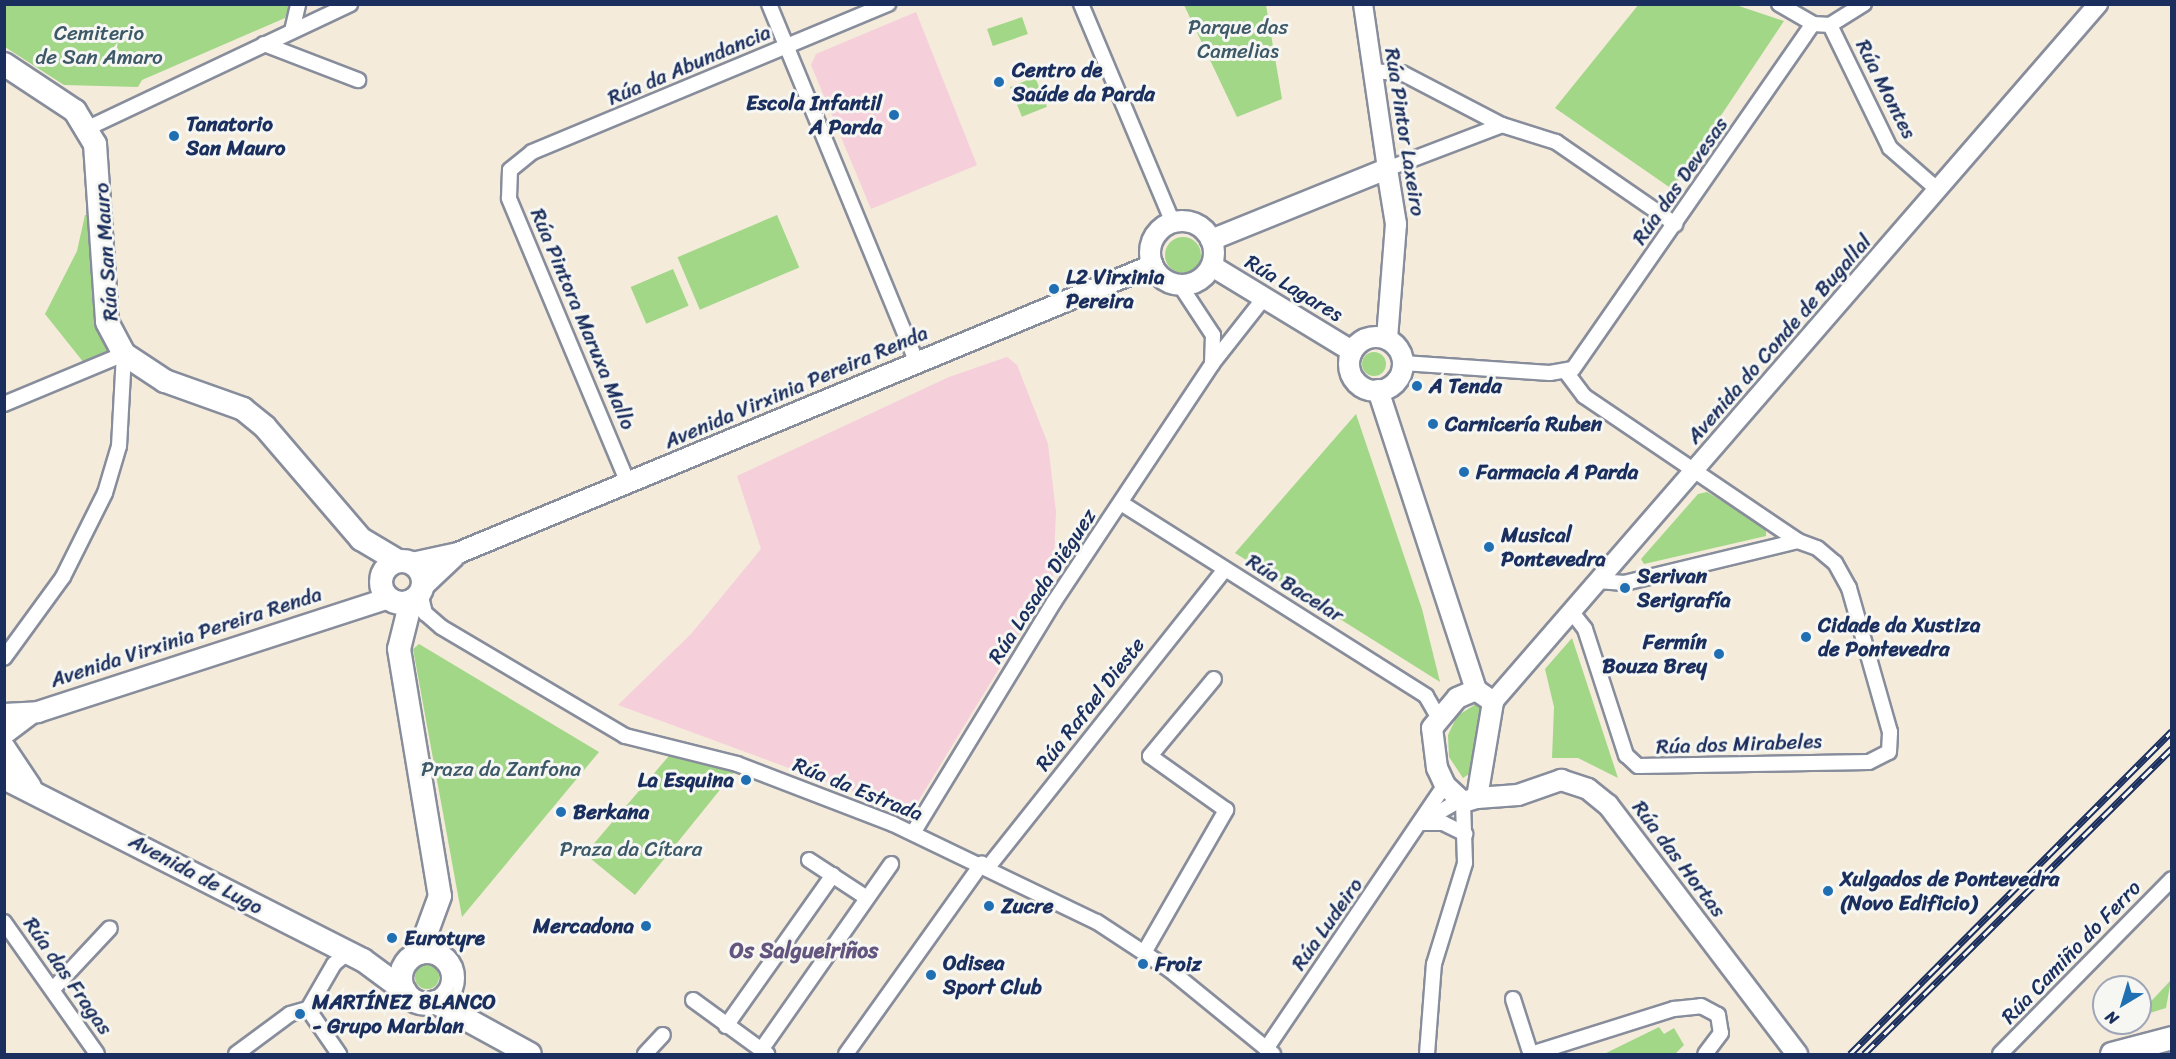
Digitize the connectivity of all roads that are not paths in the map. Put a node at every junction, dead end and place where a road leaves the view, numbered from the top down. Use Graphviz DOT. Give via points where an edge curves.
graph roads {
  1 [pos="298,4"];
  2 [pos="350,4"];
  3 [pos="769,4"];
  4 [pos="888,4"];
  5 [pos="1081,4"];
  6 [pos="1362,4"];
  7 [pos="1779,4"];
  8 [pos="1864,4"];
  9 [pos="2098,4"];
  10 [pos="1813,24"];
  11 [pos="1830,25"];
  12 [pos="292,31"];
  13 [pos="264,44"];
  14 [pos="786,47"];
  15 [pos="4,64"];
  16 [pos="1371,71"];
  17 [pos="358,80"];
  18 [pos="1502,125"];
  19 [pos="88,128"];
  20 [pos="1387,169"];
  21 [pos="510,170"];
  22 [pos="1938,190"];
  23 [pos="1173,223"];
  24 [pos="1675,224"];
  25 [pos="1211,240"];
  26 [pos="1153,265"];
  27 [pos="1212,266"];
  28 [pos="1180,285"];
  29 [pos="1264,298"];
  30 [pos="1387,339"];
  31 [pos="1352,351"];
  32 [pos="124,354"];
  33 [pos="917,363"];
  34 [pos="1403,363"];
  35 [pos="1212,364"];
  36 [pos="1566,372"];
  37 [pos="1378,390"];
  38 [pos="4,404"];
  39 [pos="1694,471"];
  40 [pos="628,483"];
  41 [pos="1121,503"];
  42 [pos="334,512"];
  43 [pos="1798,541"];
  44 [pos="459,553"];
  45 [pos="405,562"];
  46 [pos="1225,569"];
  47 [pos="1597,582"];
  48 [pos="399,592"];
  49 [pos="1571,611"];
  50 [pos="4,658"];
  51 [pos="1215,679"];
  52 [pos="1476,690"];
  53 [pos="1493,702"];
  54 [pos="4,714"];
  55 [pos="31,714"];
  56 [pos="1438,717"];
  57 [pos="4,734"];
  58 [pos="4,748"];
  59 [pos="4,778"];
  60 [pos="1445,785"];
  61 [pos="30,787"];
  62 [pos="1467,800"];
  63 [pos="1423,823"];
  64 [pos="913,833"];
  65 [pos="1466,834"];
  66 [pos="808,860"];
  67 [pos="891,864"];
  68 [pos="986,865"];
  69 [pos="832,875"];
  70 [pos="2172,879"];
  71 [pos="867,898"];
  72 [pos="438,910"];
  73 [pos="4,922"];
  74 [pos="110,928"];
  75 [pos="1145,951"];
  76 [pos="355,956"];
  77 [pos="412,958"];
  78 [pos="445,959"];
  79 [pos="53,989"];
  80 [pos="405,991"];
  81 [pos="1513,999"];
  82 [pos="693,1000"];
  83 [pos="435,1002"];
  84 [pos="308,1009"];
  85 [pos="726,1026"];
  86 [pos="663,1035"];
  87 [pos="2172,1038"];
  88 [pos="764,1052"];
  89 [pos="1269,1052"];
  90 [pos="1530,1053"];
  91 [pos="97,1054"];
  92 [pos="236,1054"];
  93 [pos="339,1054"];
  94 [pos="530,1054"];
  95 [pos="645,1054"];
  96 [pos="846,1054"];
  97 [pos="1427,1054"];
  98 [pos="1705,1054"];
  99 [pos="1797,1054"];
  100 [pos="2000,1054"];
  101 [pos="2112,1054"];
  1 -- 12 [label="street"];
  2 -- 12 [label="street"];
  3 -- 14 [label="street"];
  4 -- 14 [label="street, Rúa da Abundancia"];
  5 -- 23 [label="street"];
  6 -- 16 [label="street, Rúa Pintor Laxeiro"];
  7 -- 10 [label="street"];
  8 -- 11 [label="street"];
  9 -- 22 [label="street, Avenida do Conde de Bugallal"];
  10 -- 11 [label="street"];
  10 -- 24 [label="street, Rúa das Devesas"];
  11 -- 22 [label="street, Rúa Montes" via="1890,148"];
  12 -- 13 [label="street"];
  13 -- 17 [label="street"];
  13 -- 19 [label="street"];
  14 -- 21 [label="street, Rúa da Abundancia" via="532,152"];
  14 -- 33 [label="street"];
  15 -- 19 [label="main road, Rúa San Mauro" via="60,100"];
  16 -- 18 [label="street" via="1402,73"];
  16 -- 20 [label="street, Rúa Pintor Laxeiro"];
  18 -- 20 [label="street"];
  18 -- 24 [label="street" via="1556,142"];
  19 -- 32 [label="main road, Rúa San Mauro" via="100,165 107,322"];
  20 -- 25 [label="main road"];
  20 -- 30 [label="main road, Rúa Pintor Laxeiro" via="1396,224"];
  21 -- 40 [label="street, Rúa Pintora Maruxa Mallo" via="509,198"];
  22 -- 39 [label="street, Avenida do Conde de Bugallal"];
  23 -- 25 [label="main road" via="1199,226"];
  23 -- 26 [label="main road" via="1152,244"];
  24 -- 36 [label="street, Rúa das Devesas" via="1592,346"];
  25 -- 27 [label="main road"];
  26 -- 28 [label="main road" via="1163,279"];
  26 -- 33 [label="main road, Avenida Virxinia Pereira Renda"];
  27 -- 28 [label="main road" via="1198,281"];
  27 -- 29 [label="main road, Rúa Lagares"];
  28 -- 35 [label="street" via="1213,335"];
  29 -- 31 [label="main road, Rúa Lagares"];
  29 -- 35 [label="street, Rúa Losada Diéguez"];
  30 -- 31 [label="main road" via="1371,337"];
  30 -- 34 [label="main road"];
  31 -- 37 [label="main road" via="1352,375 1362,387"];
  32 -- 38 [label="street"];
  32 -- 42 [label="main road, Rúa San Mauro" via="165,381 243,409 288,452"];
  32 -- 50 [label="street" via="119,446 105,493 63,577"];
  33 -- 40 [label="main road, Avenida Virxinia Pereira Renda"];
  34 -- 36 [label="street"];
  34 -- 37 [label="main road" via="1398,379"];
  35 -- 41 [label="street, Rúa Losada Diéguez"];
  36 -- 39 [label="street" via="1584,396"];
  37 -- 52 [label="main road"];
  39 -- 43 [label="street"];
  39 -- 47 [label="street, Avenida do Conde de Bugallal"];
  40 -- 44 [label="main road, Avenida Virxinia Pereira Renda"];
  41 -- 46 [label="street, Rúa Bacelar"];
  41 -- 64 [label="street, Rúa Losada Diéguez"];
  42 -- 45 [label="main road, Rúa San Mauro" via="368,545"];
  42 -- 48 [label="main road, Rúa San Mauro"];
  43 -- 47 [label="street" via="1626,583"];
  43 -- 49 [label="street, Rúa dos Mirabeles" via="1825,553 1849,588 1891,744 1885,757 1869,762 1638,766 1626,755 1586,629"];
  44 -- 45 [label="main road, Avenida Virxinia Pereira Renda"];
  44 -- 48 [label="main road, Avenida Virxinia Pereira Renda"];
  45 -- 48 [label="main road"];
  45 -- 48 [label="main road" via="421,574"];
  46 -- 56 [label="street, Rúa Bacelar" via="1426,696"];
  46 -- 68 [label="street, Rúa Rafael Dieste"];
  47 -- 49 [label="street, Avenida do Conde de Bugallal"];
  48 -- 55 [label="main road, Avenida Virxinia Pereira Renda"];
  48 -- 64 [label="street, Rúa da Estrada" via="441,627 625,736 737,764"];
  48 -- 72 [label="main road" via="390,629 399,649 438,877"];
  49 -- 53 [label="street, Avenida do Conde de Bugallal"];
  51 -- 75 [label="street" via="1150,756 1226,810"];
  52 -- 53 [label="main road"];
  52 -- 56 [label="main road"];
  53 -- 62 [label="main road"];
  54 -- 55 [label="main road, Avenida Virxinia Pereira Renda"];
  55 -- 57 [label="main road, Avenida Virxinia Pereira Renda"];
  56 -- 60 [label="main road" via="1430,746"];
  58 -- 61 [label="main road, Avenida de Lugo"];
  59 -- 61 [label="main road, Avenida de Lugo"];
  60 -- 62 [label="main road"];
  60 -- 63 [label="street, Rúa Ludeiro"];
  61 -- 76 [label="main road, Avenida de Lugo"];
  62 -- 63 [label="street"];
  62 -- 65 [label="street"];
  62 -- 99 [label="main road, Rúa das Hortas" via="1518,795 1561,780 1588,789 1608,805"];
  63 -- 65 [label="street" via="1443,823"];
  63 -- 89 [label="street, Rúa Ludeiro"];
  64 -- 68 [label="street, Rúa da Estrada"];
  65 -- 97 [label="street" via="1465,862 1434,964"];
  66 -- 69 [label="street"];
  67 -- 71 [label="street"];
  68 -- 75 [label="street, Rúa da Estrada"];
  68 -- 96 [label="street, Rúa Rafael Dieste"];
  69 -- 71 [label="street"];
  69 -- 85 [label="street"];
  70 -- 100 [label="street, Rúa Camiño do Ferro"];
  71 -- 88 [label="street"];
  72 -- 77 [label="main road"];
  72 -- 78 [label="main road"];
  73 -- 79 [label="street, Rúa das Fragas"];
  74 -- 79 [label="street"];
  75 -- 89 [label="street, Rúa da Estrada"];
  76 -- 77 [label="main road, Avenida de Lugo"];
  76 -- 80 [label="main road, Avenida de Lugo"];
  76 -- 84 [label="street" via="334,964"];
  77 -- 78 [label="main road"];
  77 -- 80 [label="main road"];
  78 -- 83 [label="main road" via="453,981"];
  79 -- 91 [label="street, Rúa das Fragas"];
  80 -- 83 [label="main road" via="418,1002"];
  81 -- 90 [label="street"];
  82 -- 85 [label="street"];
  83 -- 94 [label="main road"];
  84 -- 92 [label="street" via="290,1014"];
  84 -- 93 [label="street"];
  85 -- 88 [label="street"];
  86 -- 95 [label="street"];
  87 -- 101 [label="main road"];
  90 -- 98 [label="street" via="1674,1009 1701,1006 1718,1015 1721,1033"];
}
